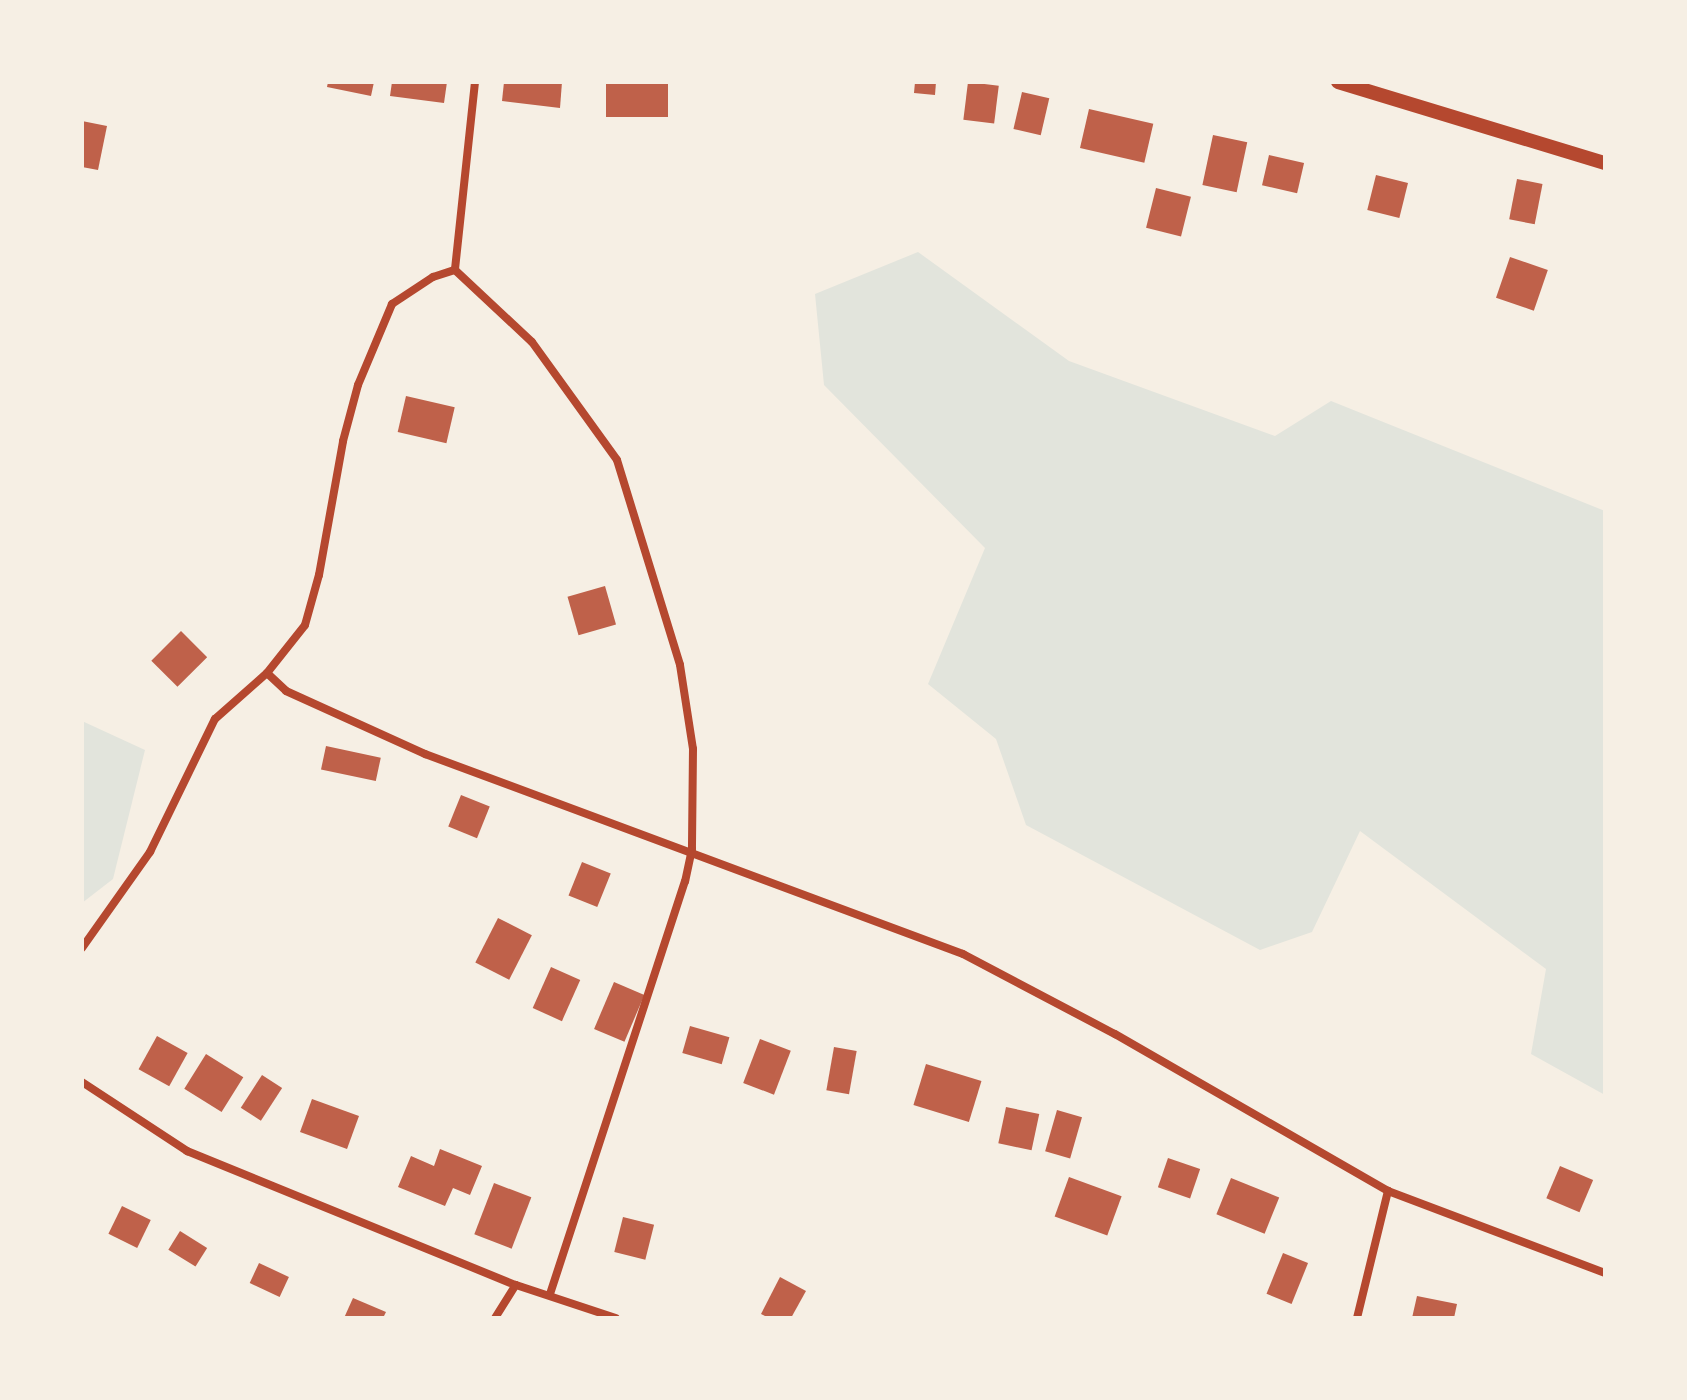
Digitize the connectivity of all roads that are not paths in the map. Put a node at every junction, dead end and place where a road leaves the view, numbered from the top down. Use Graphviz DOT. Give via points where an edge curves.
graph roads {
  1 [pos="475,82"];
  2 [pos="1338,82"];
  3 [pos="1605,163"];
  4 [pos="455,270"];
  5 [pos="267,673"];
  6 [pos="692,849"];
  7 [pos="82,948"];
  8 [pos="82,1082"];
  9 [pos="1388,1191"];
  10 [pos="1605,1273"];
  11 [pos="516,1285"];
  12 [pos="550,1293"];
  13 [pos="495,1318"];
  14 [pos="616,1318"];
  15 [pos="1357,1318"];
  1 -- 4 [label="street"];
  2 -- 3 [label="street"];
  4 -- 5 [label="street" via="433,277 392,304 358,385 305,625"];
  4 -- 6 [label="street" via="532,342 617,460 680,665 693,749"];
  5 -- 6 [label="street" via="286,691 425,754"];
  5 -- 7 [label="street" via="215,719 150,852"];
  6 -- 9 [label="street" via="963,954 1115,1034"];
  6 -- 12 [label="street"];
  8 -- 11 [label="street" via="187,1151"];
  9 -- 10 [label="street"];
  9 -- 15 [label="street"];
  11 -- 12 [label="street"];
  11 -- 13 [label="street"];
  12 -- 14 [label="street"];
}
